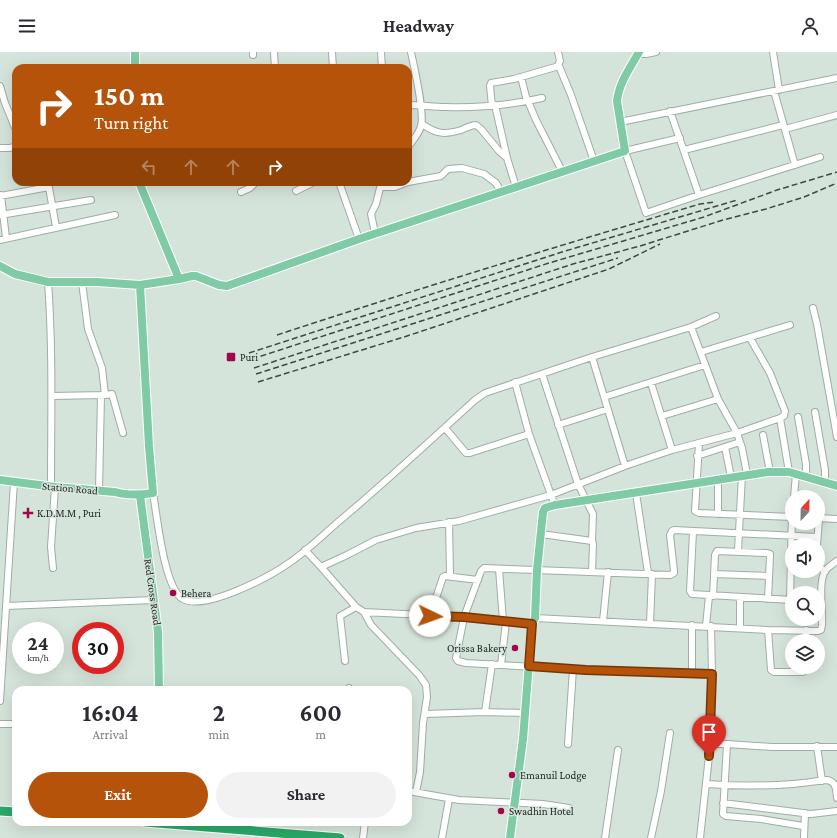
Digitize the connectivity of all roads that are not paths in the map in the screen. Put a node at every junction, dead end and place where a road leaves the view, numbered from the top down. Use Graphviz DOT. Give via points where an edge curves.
graph roads {
  1 [pos="135,52"];
  2 [pos="274,52"];
  3 [pos="332,52"];
  4 [pos="381,52"];
  5 [pos="412,52"];
  6 [pos="558,52"];
  7 [pos="656,52"];
  8 [pos="773,52"];
  9 [pos="638,53"];
  10 [pos="135,64"];
  11 [pos="275,64"];
  12 [pos="333,64"];
  13 [pos="382,64"];
  14 [pos="558,65"];
  15 [pos="521,77"];
  16 [pos="837,78"];
  17 [pos="0,86"];
  18 [pos="777,90"];
  19 [pos="542,98"];
  20 [pos="527,101"];
  21 [pos="412,105"];
  22 [pos="421,105"];
  23 [pos="494,106"];
  24 [pos="670,111"];
  25 [pos="837,115"];
  26 [pos="12,120"];
  27 [pos="620,122"];
  28 [pos="422,124"];
  29 [pos="784,127"];
  30 [pos="680,138"];
  31 [pos="412,141"];
  32 [pos="12,147"];
  33 [pos="0,148"];
  34 [pos="684,150"];
  35 [pos="625,151"];
  36 [pos="820,157"];
  37 [pos="507,158"];
  38 [pos="594,161"];
  39 [pos="795,165"];
  40 [pos="562,172"];
  41 [pos="412,181"];
  42 [pos="39,186"];
  43 [pos="48,186"];
  44 [pos="141,186"];
  45 [pos="252,186"];
  46 [pos="306,186"];
  47 [pos="340,186"];
  48 [pos="381,186"];
  49 [pos="382,186"];
  50 [pos="398,186"];
  51 [pos="516,187"];
  52 [pos="296,191"];
  53 [pos="242,192"];
  54 [pos="502,192"];
  55 [pos="0,195"];
  56 [pos="698,195"];
  57 [pos="91,200"];
  58 [pos="52,206"];
  59 [pos="2,214"];
  60 [pos="115,215"];
  61 [pos="56,227"];
  62 [pos="376,233"];
  63 [pos="3,239"];
  64 [pos="359,239"];
  65 [pos="0,266"];
  66 [pos="178,280"];
  67 [pos="48,282"];
  68 [pos="82,282"];
  69 [pos="140,285"];
  70 [pos="813,308"];
  71 [pos="716,316"];
  72 [pos="790,325"];
  73 [pos="691,327"];
  74 [pos="750,338"];
  75 [pos="701,352"];
  76 [pos="592,357"];
  77 [pos="705,365"];
  78 [pos="542,374"];
  79 [pos="515,382"];
  80 [pos="651,383"];
  81 [pos="103,395"];
  82 [pos="52,396"];
  83 [pos="604,397"];
  84 [pos="718,399"];
  85 [pos="608,409"];
  86 [pos="814,412"];
  87 [pos="662,416"];
  88 [pos="798,417"];
  89 [pos="780,418"];
  90 [pos="558,424"];
  91 [pos="445,428"];
  92 [pos="123,433"];
  93 [pos="737,433"];
  94 [pos="529,434"];
  95 [pos="763,435"];
  96 [pos="837,437"];
  97 [pos="740,442"];
  98 [pos="699,443"];
  99 [pos="725,447"];
  100 [pos="672,450"];
  101 [pos="697,456"];
  102 [pos="625,466"];
  103 [pos="770,472"];
  104 [pos="793,473"];
  105 [pos="744,475"];
  106 [pos="731,477"];
  107 [pos="806,477"];
  108 [pos="718,479"];
  109 [pos="0,480"];
  110 [pos="697,482"];
  111 [pos="825,482"];
  112 [pos="0,484"];
  113 [pos="14,484"];
  114 [pos="578,484"];
  115 [pos="837,486"];
  116 [pos="54,488"];
  117 [pos="794,490"];
  118 [pos="99,491"];
  119 [pos="153,493"];
  120 [pos="636,493"];
  121 [pos="124,495"];
  122 [pos="140,495"];
  123 [pos="551,495"];
  124 [pos="586,500"];
  125 [pos="555,505"];
  126 [pos="718,514"];
  127 [pos="741,515"];
  128 [pos="785,517"];
  129 [pos="825,518"];
  130 [pos="837,519"];
  131 [pos="449,522"];
  132 [pos="791,530"];
  133 [pos="818,530"];
  134 [pos="693,532"];
  135 [pos="541,534"];
  136 [pos="739,534"];
  137 [pos="791,536"];
  138 [pos="817,537"];
  139 [pos="592,541"];
  140 [pos="305,550"];
  141 [pos="738,551"];
  142 [pos="837,561"];
  143 [pos="321,567"];
  144 [pos="53,568"];
  145 [pos="499,569"];
  146 [pos="537,570"];
  147 [pos="592,572"];
  148 [pos="608,572"];
  149 [pos="825,572"];
  150 [pos="650,574"];
  151 [pos="714,574"];
  152 [pos="450,576"];
  153 [pos="769,576"];
  154 [pos="478,580"];
  155 [pos="791,586"];
  156 [pos="711,596"];
  157 [pos="740,598"];
  158 [pos="768,599"];
  159 [pos="154,600"];
  160 [pos="785,600"];
  161 [pos="6,606"];
  162 [pos="356,607"];
  163 [pos="364,612"];
  164 [pos="430,616"];
  165 [pos="464,617"];
  166 [pos="534,619"];
  167 [pos="603,621"];
  168 [pos="504,622"];
  169 [pos="650,624"];
  170 [pos="692,625"];
  171 [pos="708,626"];
  172 [pos="822,626"];
  173 [pos="740,628"];
  174 [pos="768,630"];
  175 [pos="806,630"];
  176 [pos="806,634"];
  177 [pos="345,661"];
  178 [pos="492,664"];
  179 [pos="501,665"];
  180 [pos="529,666"];
  181 [pos="573,669"];
  182 [pos="785,672"];
  183 [pos="692,673"];
  184 [pos="712,674"];
  185 [pos="159,686"];
  186 [pos="0,700"];
  187 [pos="485,712"];
  188 [pos="524,713"];
  189 [pos="425,714"];
  190 [pos="0,724"];
  191 [pos="12,724"];
  192 [pos="670,734"];
  193 [pos="568,744"];
  194 [pos="710,744"];
  195 [pos="727,744"];
  196 [pos="817,746"];
  197 [pos="837,746"];
  198 [pos="618,750"];
  199 [pos="837,777"];
  200 [pos="822,781"];
  201 [pos="832,782"];
  202 [pos="707,784"];
  203 [pos="724,786"];
  204 [pos="412,791"];
  205 [pos="416,792"];
  206 [pos="837,798"];
  207 [pos="449,799"];
  208 [pos="514,803"];
  209 [pos="723,803"];
  210 [pos="569,808"];
  211 [pos="0,811"];
  212 [pos="837,811"];
  213 [pos="12,812"];
  214 [pos="805,813"];
  215 [pos="181,826"];
  216 [pos="364,826"];
  217 [pos="803,826"];
  218 [pos="251,834"];
  219 [pos="307,837"];
  220 [pos="340,838"];
  221 [pos="363,838"];
  222 [pos="442,838"];
  223 [pos="510,838"];
  224 [pos="605,838"];
  225 [pos="651,838"];
  226 [pos="700,838"];
  227 [pos="804,838"];
  1 -- 10 [label="main road"];
  2 -- 11 [label="street"];
  3 -- 12 [label="street"];
  4 -- 13 [label="street"];
  5 -- 22 [label="street"];
  6 -- 14 [label="street"];
  7 -- 9 [label="street"];
  8 -- 18 [label="street"];
  9 -- 27 [label="main road" via="616,101"];
  14 -- 15 [label="street"];
  14 -- 38 [label="street"];
  15 -- 20 [label="street"];
  15 -- 23 [label="street" via="491,83"];
  16 -- 18 [label="street"];
  17 -- 26 [label="street"];
  18 -- 24 [label="street"];
  18 -- 29 [label="street"];
  19 -- 20 [label="street"];
  20 -- 23 [label="street"];
  20 -- 40 [label="street"];
  21 -- 22 [label="street"];
  22 -- 23 [label="street"];
  22 -- 28 [label="street"];
  23 -- 37 [label="street"];
  24 -- 27 [label="street"];
  24 -- 30 [label="street"];
  25 -- 29 [label="street"];
  27 -- 35 [label="main road"];
  28 -- 31 [label="street"];
  28 -- 37 [label="street" via="432,131 441,133 476,125"];
  29 -- 34 [label="street"];
  29 -- 39 [label="street"];
  30 -- 34 [label="street"];
  30 -- 35 [label="street"];
  32 -- 33 [label="street"];
  34 -- 56 [label="street"];
  35 -- 38 [label="main road"];
  35 -- 56 [label="street" via="646,213"];
  36 -- 39 [label="street"];
  37 -- 51 [label="street"];
  38 -- 40 [label="main road"];
  39 -- 56 [label="street"];
  40 -- 51 [label="main road"];
  41 -- 54 [label="street" via="441,176 448,169 462,168 491,178"];
  42 -- 55 [label="street"];
  43 -- 58 [label="street"];
  44 -- 66 [label="main road"];
  45 -- 53 [label="street"];
  46 -- 52 [label="street"];
  47 -- 64 [label="street"];
  48 -- 62 [label="street" via="371,214"];
  49 -- 50 [label="street"];
  51 -- 54 [label="main road"];
  54 -- 62 [label="main road"];
  55 -- 59 [label="street"];
  57 -- 58 [label="street"];
  58 -- 59 [label="street"];
  58 -- 61 [label="street"];
  59 -- 63 [label="street"];
  60 -- 61 [label="street"];
  61 -- 63 [label="street"];
  62 -- 64 [label="main road"];
  64 -- 66 [label="main road" via="227,286 196,276"];
  65 -- 67 [label="main road" via="15,274"];
  66 -- 69 [label="main road"];
  67 -- 68 [label="main road"];
  67 -- 82 [label="street"];
  68 -- 69 [label="main road"];
  68 -- 81 [label="street" via="88,329 102,368"];
  69 -- 119 [label="main road"];
  70 -- 96 [label="street"];
  71 -- 73 [label="street"];
  72 -- 74 [label="street"];
  73 -- 75 [label="street"];
  73 -- 76 [label="street"];
  74 -- 75 [label="street"];
  74 -- 89 [label="street" via="770,373 785,411 784,416"];
  75 -- 77 [label="street"];
  76 -- 78 [label="street"];
  76 -- 83 [label="street"];
  77 -- 80 [label="street"];
  77 -- 84 [label="street"];
  78 -- 79 [label="street"];
  78 -- 90 [label="street"];
  79 -- 91 [label="street" via="485,393"];
  79 -- 94 [label="street"];
  80 -- 83 [label="street"];
  80 -- 87 [label="street"];
  81 -- 82 [label="street"];
  81 -- 92 [label="street" via="112,394"];
  81 -- 118 [label="street"];
  82 -- 116 [label="street"];
  83 -- 85 [label="street"];
  84 -- 87 [label="street"];
  84 -- 93 [label="street"];
  85 -- 90 [label="street"];
  85 -- 102 [label="street"];
  86 -- 111 [label="street"];
  87 -- 100 [label="street"];
  88 -- 107 [label="street"];
  89 -- 93 [label="street"];
  89 -- 104 [label="street"];
  90 -- 114 [label="street"];
  91 -- 94 [label="street" via="466,453"];
  91 -- 140 [label="street"];
  93 -- 97 [label="street"];
  93 -- 98 [label="street"];
  94 -- 123 [label="street"];
  95 -- 103 [label="street"];
  97 -- 99 [label="street"];
  97 -- 105 [label="street"];
  98 -- 100 [label="street"];
  98 -- 101 [label="street"];
  99 -- 101 [label="street"];
  99 -- 106 [label="street"];
  100 -- 102 [label="street"];
  101 -- 110 [label="street"];
  102 -- 114 [label="street"];
  103 -- 104 [label="main road"];
  103 -- 105 [label="main road"];
  104 -- 107 [label="main road"];
  104 -- 117 [label="street"];
  105 -- 106 [label="main road"];
  105 -- 127 [label="street"];
  106 -- 108 [label="main road"];
  107 -- 111 [label="main road"];
  108 -- 110 [label="main road"];
  108 -- 126 [label="street"];
  109 -- 113 [label="main road, Station Road"];
  110 -- 120 [label="main road"];
  110 -- 126 [label="street" via="695,511"];
  111 -- 115 [label="main road"];
  112 -- 113 [label="main road"];
  113 -- 116 [label="main road, Station Road"];
  113 -- 161 [label="street"];
  114 -- 123 [label="street"];
  114 -- 124 [label="street"];
  116 -- 118 [label="main road, Station Road"];
  116 -- 121 [label="main road"];
  116 -- 144 [label="street" via="51,547"];
  118 -- 121 [label="main road, Station Road"];
  119 -- 122 [label="main road, Station Road"];
  119 -- 140 [label="street" via="165,566 172,586 182,599 201,602 240,590 288,564"];
  120 -- 124 [label="main road"];
  120 -- 150 [label="street"];
  121 -- 122 [label="main road, Station Road"];
  122 -- 159 [label="main road, Red Cross Road"];
  123 -- 125 [label="street"];
  123 -- 131 [label="street"];
  124 -- 125 [label="main road"];
  124 -- 139 [label="street" via="593,514"];
  125 -- 135 [label="main road" via="547,506 544,510"];
  126 -- 127 [label="street"];
  127 -- 128 [label="street"];
  127 -- 136 [label="street"];
  129 -- 130 [label="street"];
  131 -- 143 [label="street" via="416,528 376,540"];
  131 -- 152 [label="street"];
  132 -- 137 [label="street"];
  133 -- 138 [label="street"];
  134 -- 136 [label="street"];
  134 -- 150 [label="street" via="672,531 670,535 674,573"];
  134 -- 156 [label="street" via="691,593"];
  135 -- 139 [label="street"];
  135 -- 146 [label="main road"];
  136 -- 137 [label="street"];
  136 -- 141 [label="street"];
  137 -- 138 [label="street"];
  137 -- 155 [label="street"];
  139 -- 147 [label="street"];
  140 -- 143 [label="street"];
  141 -- 151 [label="street" via="717,551"];
  141 -- 153 [label="street" via="770,554"];
  142 -- 149 [label="street"];
  143 -- 162 [label="street"];
  145 -- 146 [label="street"];
  145 -- 154 [label="street" via="484,568"];
  145 -- 168 [label="street"];
  146 -- 147 [label="street"];
  146 -- 166 [label="main road"];
  147 -- 148 [label="street"];
  148 -- 150 [label="street"];
  148 -- 167 [label="street"];
  150 -- 169 [label="street"];
  151 -- 153 [label="street"];
  151 -- 156 [label="street"];
  152 -- 154 [label="street"];
  152 -- 164 [label="street" via="442,578"];
  153 -- 158 [label="street"];
  154 -- 165 [label="street"];
  156 -- 157 [label="street"];
  156 -- 171 [label="street"];
  157 -- 158 [label="street"];
  157 -- 173 [label="street"];
  158 -- 160 [label="street"];
  159 -- 161 [label="street"];
  159 -- 185 [label="main road, Red Cross Road" via="158,632"];
  161 -- 186 [label="street"];
  162 -- 163 [label="street"];
  162 -- 177 [label="street" via="340,616"];
  163 -- 164 [label="street"];
  163 -- 189 [label="street" via="371,626 424,680 427,691"];
  164 -- 165 [label="street"];
  165 -- 168 [label="street"];
  165 -- 178 [label="street" via="456,660"];
  166 -- 167 [label="street"];
  166 -- 168 [label="street" via="522,623"];
  166 -- 180 [label="main road"];
  167 -- 169 [label="street"];
  168 -- 179 [label="street"];
  169 -- 170 [label="street"];
  170 -- 171 [label="street"];
  170 -- 183 [label="street"];
  171 -- 173 [label="street"];
  171 -- 184 [label="street"];
  172 -- 175 [label="street" via="821,630"];
  173 -- 174 [label="street"];
  174 -- 175 [label="street"];
  174 -- 182 [label="street" via="770,668 772,672"];
  175 -- 176 [label="street"];
  178 -- 179 [label="street"];
  178 -- 187 [label="street"];
  179 -- 180 [label="street"];
  180 -- 181 [label="street"];
  180 -- 188 [label="main road"];
  181 -- 183 [label="street"];
  181 -- 193 [label="street"];
  183 -- 184 [label="street"];
  184 -- 194 [label="street"];
  187 -- 188 [label="street"];
  187 -- 189 [label="street"];
  188 -- 208 [label="main road" via="523,741"];
  189 -- 205 [label="street"];
  190 -- 191 [label="street"];
  192 -- 225 [label="street"];
  194 -- 195 [label="street"];
  194 -- 202 [label="street"];
  195 -- 196 [label="street"];
  195 -- 203 [label="street"];
  196 -- 197 [label="street"];
  196 -- 200 [label="street"];
  198 -- 224 [label="street"];
  199 -- 201 [label="street"];
  200 -- 201 [label="street"];
  200 -- 203 [label="street"];
  201 -- 206 [label="street" via="836,786"];
  202 -- 203 [label="street"];
  202 -- 226 [label="street"];
  203 -- 209 [label="street"];
  204 -- 205 [label="street"];
  205 -- 207 [label="street"];
  207 -- 208 [label="street"];
  207 -- 222 [label="street"];
  208 -- 210 [label="street"];
  208 -- 223 [label="main road"];
  209 -- 214 [label="street"];
  209 -- 217 [label="street" via="723,812 726,816"];
  211 -- 213 [label="highway"];
  212 -- 214 [label="street"];
  214 -- 217 [label="street"];
  215 -- 218 [label="highway"];
  216 -- 221 [label="street"];
  217 -- 227 [label="street"];
  218 -- 219 [label="highway"];
  219 -- 220 [label="highway"];
}
